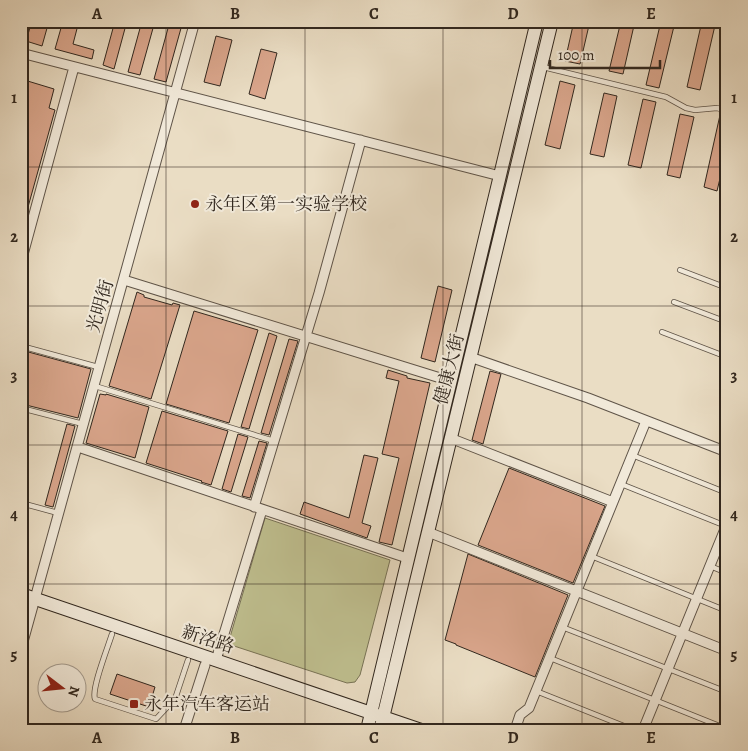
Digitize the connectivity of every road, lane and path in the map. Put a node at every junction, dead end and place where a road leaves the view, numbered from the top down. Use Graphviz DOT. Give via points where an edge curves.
graph roads {
  1 [pos="196,21"];
  2 [pos="537,21"];
  3 [pos="552,21"];
  4 [pos="21,53"];
  5 [pos="542,66"];
  6 [pos="74,67"];
  7 [pos="177,93"];
  8 [pos="727,110"];
  9 [pos="361,140"];
  10 [pos="500,176"];
  11 [pos="21,262"];
  12 [pos="680,270"];
  13 [pos="124,280"];
  14 [pos="727,288"];
  15 [pos="674,302"];
  16 [pos="727,322"];
  17 [pos="662,332"];
  18 [pos="306,337"];
  19 [pos="21,346"];
  20 [pos="727,356"];
  21 [pos="470,357"];
  22 [pos="100,368"];
  23 [pos="450,381"];
  24 [pos="95,386"];
  25 [pos="21,408"];
  26 [pos="646,421"];
  27 [pos="84,425"];
  28 [pos="450,438"];
  29 [pos="274,441"];
  30 [pos="78,447"];
  31 [pos="727,452"];
  32 [pos="632,455"];
  33 [pos="620,484"];
  34 [pos="727,493"];
  35 [pos="613,502"];
  36 [pos="21,503"];
  37 [pos="258,509"];
  38 [pos="59,514"];
  39 [pos="726,530"];
  40 [pos="428,532"];
  41 [pos="591,556"];
  42 [pos="407,558"];
  43 [pos="710,566"];
  44 [pos="727,573"];
  45 [pos="577,591"];
  46 [pos="21,594"];
  47 [pos="696,598"];
  48 [pos="30,603"];
  49 [pos="727,611"];
  50 [pos="562,627"];
  51 [pos="682,633"];
  52 [pos="112,634"];
  53 [pos="21,649"];
  54 [pos="727,650"];
  55 [pos="550,658"];
  56 [pos="188,660"];
  57 [pos="211,663"];
  58 [pos="668,669"];
  59 [pos="536,691"];
  60 [pos="727,692"];
  61 [pos="655,700"];
  62 [pos="375,722"];
  63 [pos="727,729"];
  64 [pos="184,730"];
  65 [pos="396,730"];
  66 [pos="422,730"];
  67 [pos="515,730"];
  68 [pos="634,730"];
  69 [pos="643,730"];
  1 -- 7 [label="street, 光明街"];
  2 -- 10 [label="main road, 健康大街"];
  3 -- 5 [label="main road, 健康大街"];
  4 -- 6 [label="street"];
  5 -- 8 [label="lane" via="666,97 694,110"];
  5 -- 21 [label="main road, 健康大街"];
  6 -- 7 [label="street"];
  6 -- 11 [label="street"];
  7 -- 9 [label="street"];
  7 -- 13 [label="street, 光明街"];
  9 -- 10 [label="street"];
  9 -- 18 [label="street"];
  10 -- 23 [label="main road, 健康大街"];
  12 -- 14 [label="lane"];
  13 -- 18 [label="street"];
  13 -- 22 [label="street, 光明街"];
  15 -- 16 [label="lane"];
  17 -- 20 [label="lane"];
  18 -- 23 [label="street"];
  18 -- 29 [label="street"];
  19 -- 22 [label="lane"];
  21 -- 26 [label="street"];
  21 -- 28 [label="main road, 健康大街"];
  22 -- 24 [label="street, 光明街"];
  23 -- 42 [label="main road, 健康大街"];
  24 -- 27 [label="street, 光明街"];
  24 -- 29 [label="lane"];
  25 -- 27 [label="lane"];
  26 -- 31 [label="street"];
  26 -- 32 [label="street"];
  27 -- 30 [label="street, 光明街"];
  28 -- 35 [label="street"];
  28 -- 40 [label="main road, 健康大街"];
  29 -- 37 [label="street"];
  30 -- 37 [label="street"];
  30 -- 38 [label="street, 光明街"];
  32 -- 33 [label="street"];
  32 -- 34 [label="lane"];
  33 -- 35 [label="street"];
  33 -- 39 [label="lane"];
  35 -- 41 [label="street"];
  36 -- 38 [label="lane"];
  37 -- 42 [label="street"];
  37 -- 57 [label="street"];
  38 -- 48 [label="street, 光明街"];
  39 -- 43 [label="street"];
  40 -- 45 [label="street"];
  40 -- 62 [label="main road, 健康大街"];
  41 -- 45 [label="street"];
  41 -- 47 [label="lane"];
  42 -- 62 [label="main road, 健康大街"];
  43 -- 44 [label="lane"];
  43 -- 47 [label="street"];
  45 -- 50 [label="street"];
  45 -- 51 [label="street"];
  46 -- 48 [label="main road, 新洺路"];
  47 -- 49 [label="lane"];
  47 -- 51 [label="street"];
  48 -- 52 [label="main road, 新洺路"];
  48 -- 53 [label="street, 光明街"];
  48 -- 57 [label="main road, 新洺路"];
  50 -- 55 [label="street"];
  50 -- 58 [label="lane"];
  51 -- 54 [label="street"];
  51 -- 58 [label="street"];
  52 -- 56 [label="main road, 新洺路"];
  52 -- 56 [label="lane" via="95,687 95,699 156,718 175,699"];
  55 -- 59 [label="street"];
  55 -- 61 [label="lane"];
  56 -- 57 [label="main road, 新洺路"];
  57 -- 62 [label="main road, 新洺路"];
  57 -- 64 [label="street"];
  58 -- 60 [label="lane"];
  58 -- 61 [label="street"];
  59 -- 67 [label="street" via="529,708 520,715"];
  59 -- 68 [label="lane"];
  61 -- 63 [label="lane"];
  61 -- 69 [label="street"];
  62 -- 65 [label="main road"];
  62 -- 66 [label="main road"];
}
